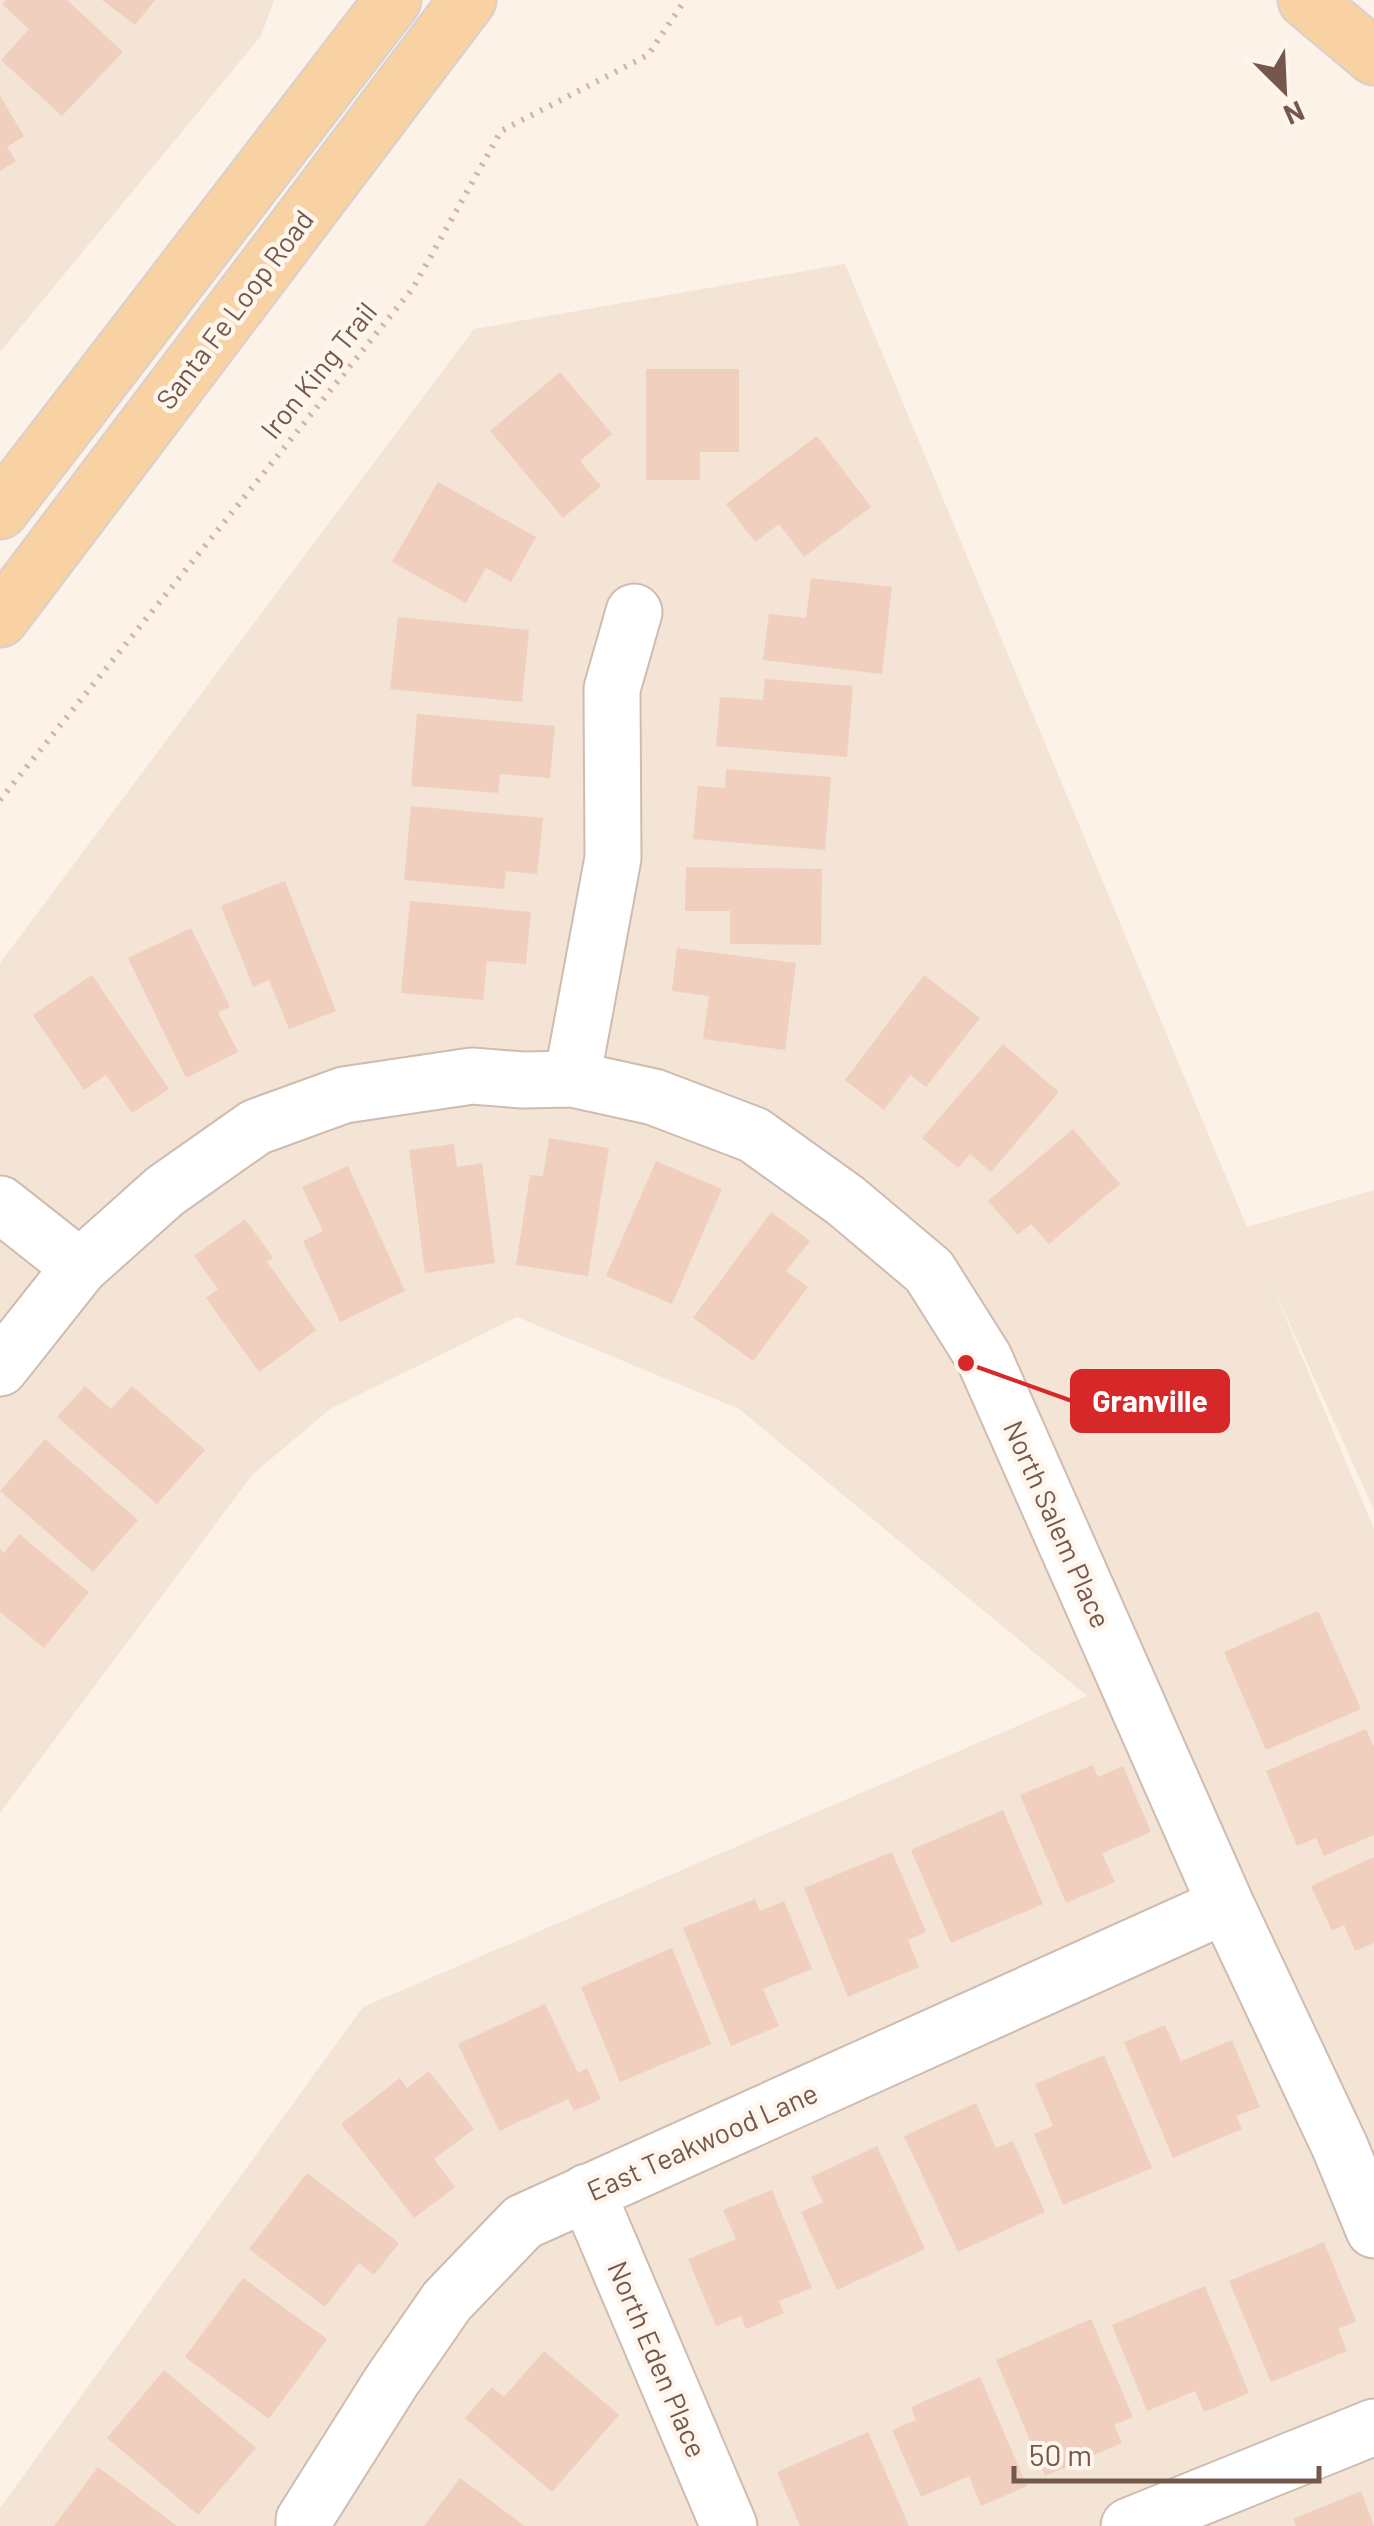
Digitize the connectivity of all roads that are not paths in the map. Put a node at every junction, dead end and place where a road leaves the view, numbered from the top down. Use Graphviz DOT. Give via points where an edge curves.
graph roads {
  1 [pos="393,0"];
  2 [pos="468,0"];
  3 [pos="1306,0"];
  4 [pos="1374,56"];
  5 [pos="0,511"];
  6 [pos="634,612"];
  7 [pos="0,618"];
  8 [pos="572,1079"];
  9 [pos="0,1204"];
  10 [pos="80,1268"];
  11 [pos="0,1368"];
  12 [pos="1226,1905"];
  13 [pos="588,2192"];
  14 [pos="1374,2230"];
  15 [pos="1374,2427"];
  16 [pos="304,2526"];
  17 [pos="729,2526"];
  18 [pos="1129,2526"];
  1 -- 5 [label="main road"];
  2 -- 7 [label="main road, Santa Fe Loop Road"];
  3 -- 4 [label="main road"];
  6 -- 8 [label="street" via="612,689 613,858"];
  8 -- 10 [label="street, North Salem Place" via="472,1076 413,1084 344,1095 256,1127 166,1191"];
  8 -- 12 [label="street, North Salem Place" via="654,1098 754,1135 929,1271 984,1358"];
  9 -- 10 [label="street"];
  10 -- 11 [label="street, North Salem Place"];
  12 -- 13 [label="street, East Teakwood Lane"];
  12 -- 14 [label="street, North Salem Place"];
  13 -- 16 [label="street, East Teakwood Lane" via="523,2222 447,2301"];
  13 -- 17 [label="street, North Eden Place"];
  15 -- 18 [label="street"];
}
